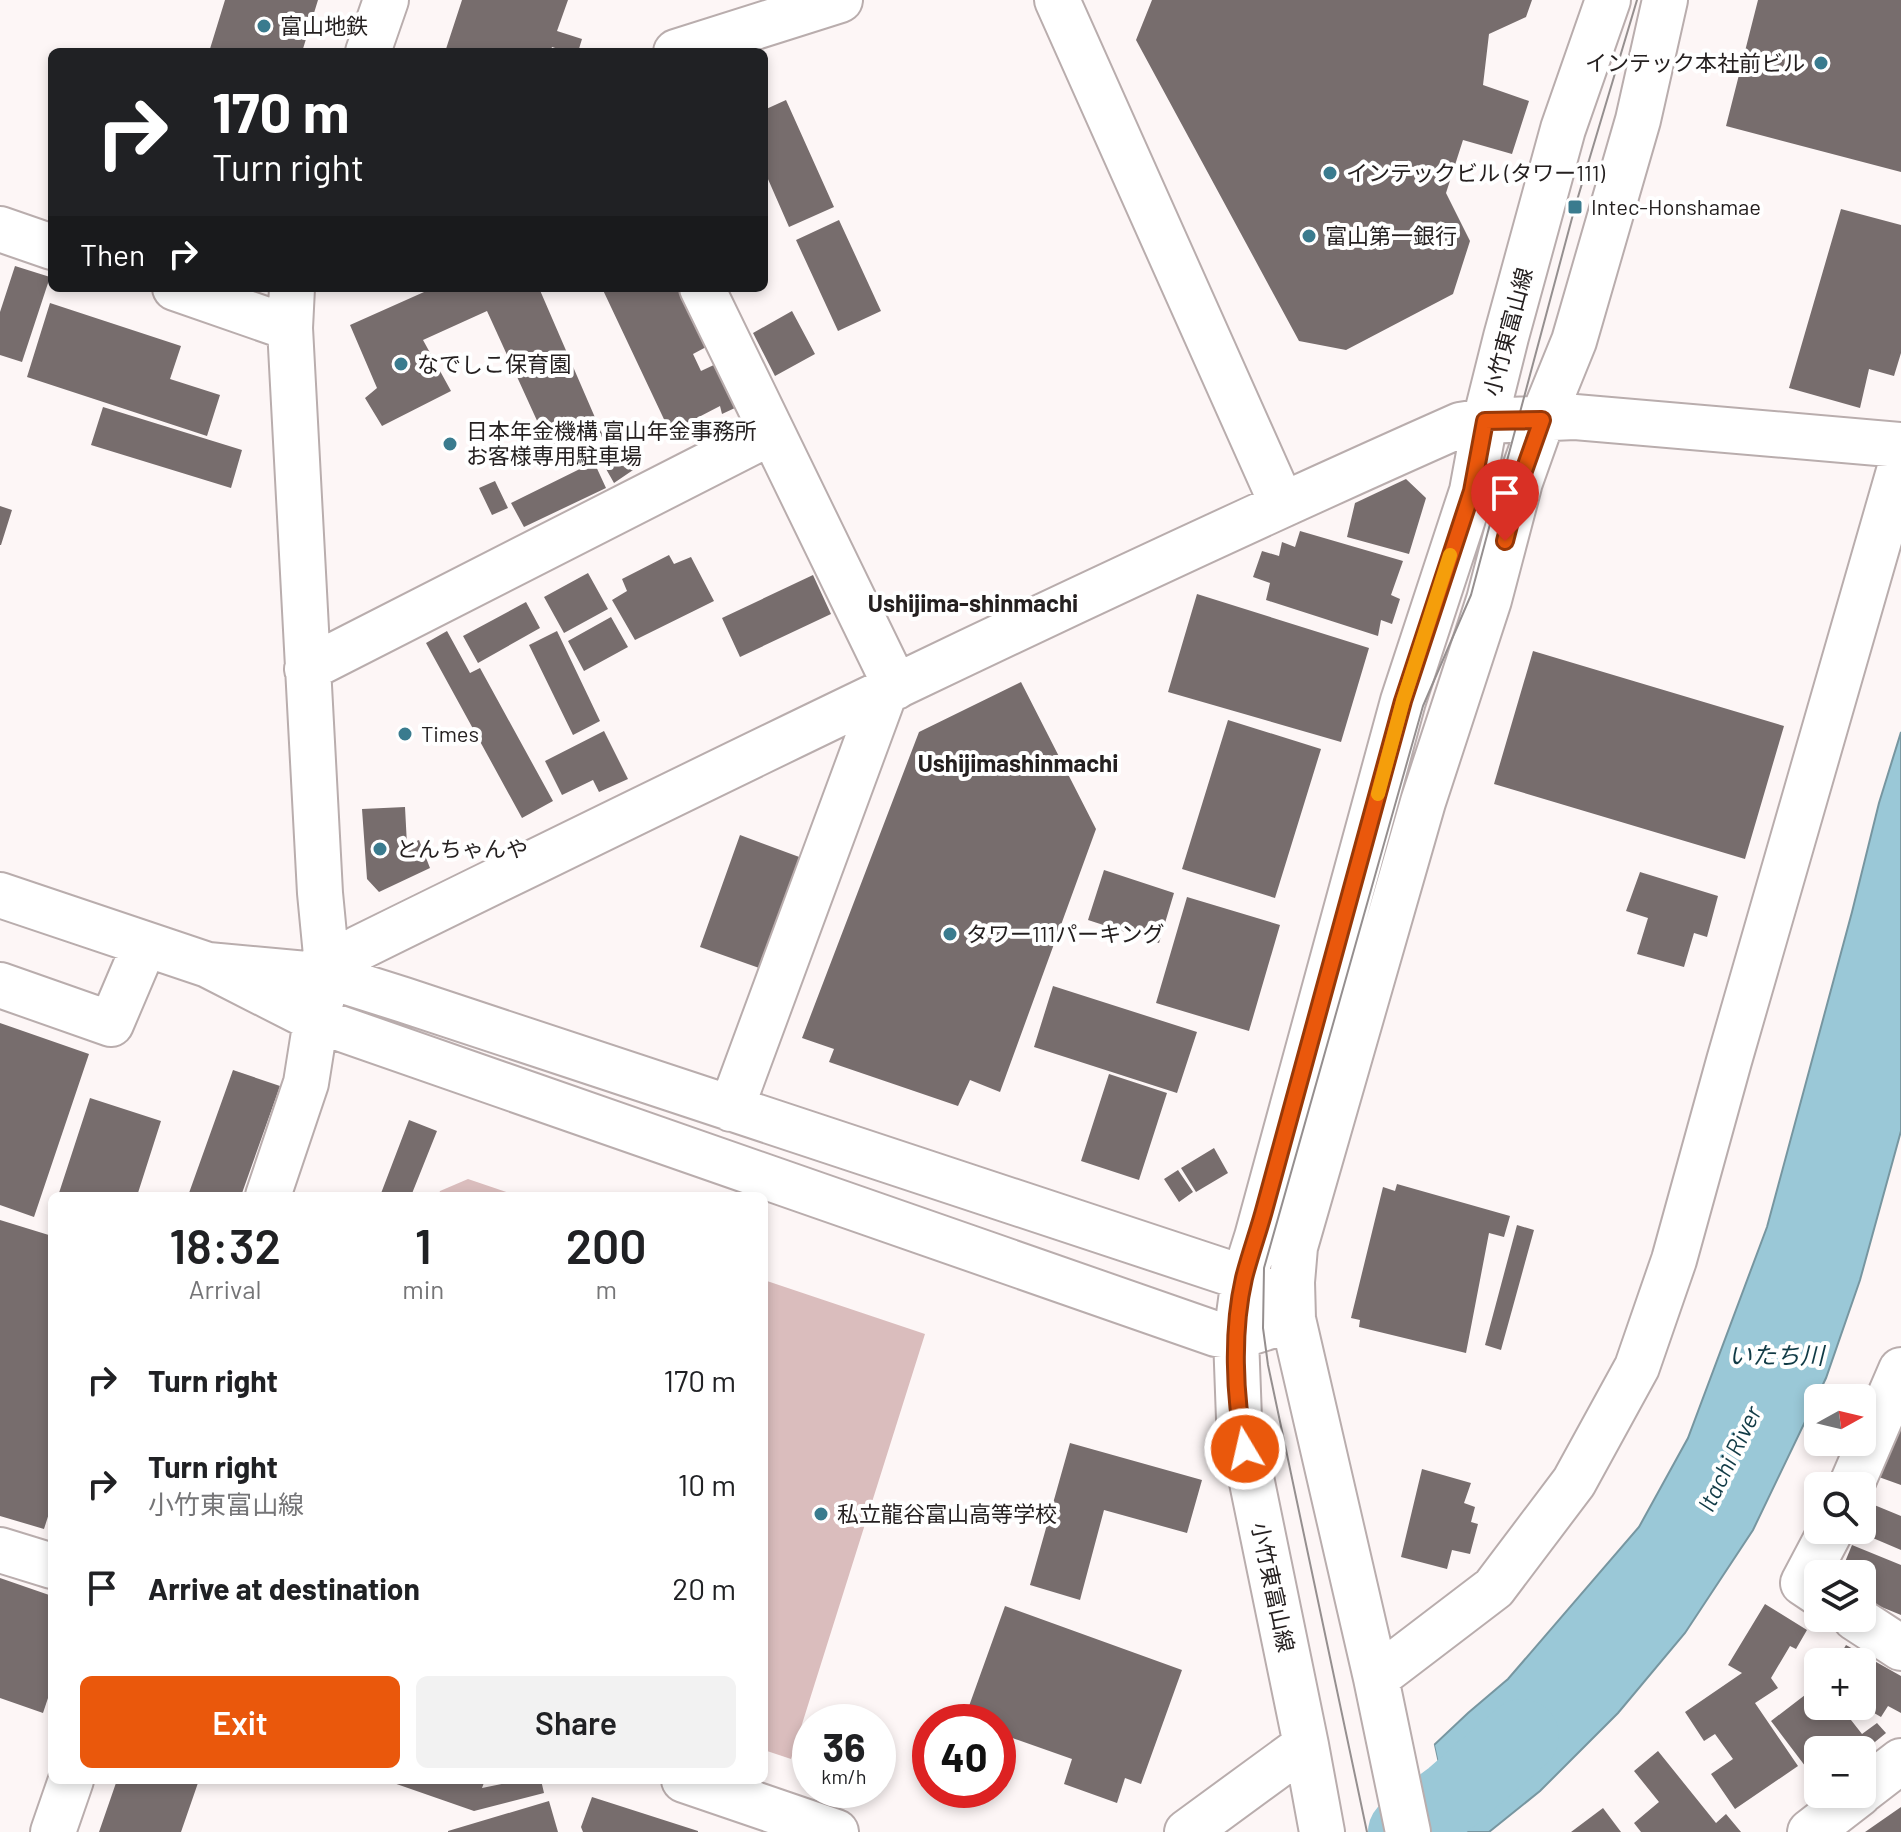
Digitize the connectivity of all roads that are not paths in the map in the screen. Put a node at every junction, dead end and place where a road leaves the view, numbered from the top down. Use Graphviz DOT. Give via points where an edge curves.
graph roads {
  1 [pos="386,0"];
  2 [pos="840,0"];
  3 [pos="1057,0"];
  4 [pos="1608,0"];
  5 [pos="1665,0"];
  6 [pos="748,27"];
  7 [pos="369,48"];
  8 [pos="688,48"];
  9 [pos="0,229"];
  10 [pos="48,246"];
  11 [pos="198,292"];
  12 [pos="704,292"];
  13 [pos="291,308"];
  14 [pos="1542,420"];
  15 [pos="1485,421"];
  16 [pos="772,432"];
  17 [pos="1901,445"];
  18 [pos="1901,464"];
  19 [pos="1282,504"];
  20 [pos="307,669"];
  21 [pos="891,689"];
  22 [pos="0,895"];
  23 [pos="145,944"];
  24 [pos="208,965"];
  25 [pos="328,976"];
  26 [pos="0,985"];
  27 [pos="316,1020"];
  28 [pos="731,1109"];
  29 [pos="269,1192"];
  30 [pos="1244,1278"];
  31 [pos="1293,1319"];
  32 [pos="1236,1337"];
  33 [pos="1901,1370"];
  34 [pos="1857,1472"];
  35 [pos="0,1550"];
  36 [pos="48,1565"];
  37 [pos="1876,1632"];
  38 [pos="1901,1648"];
  39 [pos="1376,1678"];
  40 [pos="1901,1761"];
  41 [pos="1309,1766"];
  42 [pos="1876,1781"];
  43 [pos="70,1784"];
  44 [pos="696,1784"];
  45 [pos="1841,1808"];
  46 [pos="53,1832"];
  47 [pos="836,1832"];
  48 [pos="1187,1832"];
  49 [pos="1322,1832"];
  50 [pos="1408,1832"];
  51 [pos="1810,1832"];
  1 -- 7 [label="street"];
  2 -- 6 [label="street"];
  3 -- 19 [label="street"];
  4 -- 15 [label="street, 小竹東富山線" via="1563,129"];
  5 -- 14 [label="street" via="1638,120 1574,341"];
  6 -- 8 [label="street"];
  9 -- 10 [label="street"];
  11 -- 13 [label="street"];
  12 -- 16 [label="street"];
  13 -- 20 [label="street"];
  14 -- 15 [label="street"];
  14 -- 17 [label="street" via="1575,417"];
  14 -- 31 [label="street" via="1423,802 1295,1247"];
  15 -- 19 [label="street" via="1460,425"];
  15 -- 30 [label="street, 小竹東富山線" via="1472,491 1403,701"];
  16 -- 20 [label="street"];
  16 -- 21 [label="street"];
  18 -- 39 [label="street" via="1674,1260 1637,1367 1574,1482 1494,1588"];
  19 -- 21 [label="street"];
  20 -- 25 [label="street"];
  21 -- 25 [label="street" via="359,948"];
  21 -- 28 [label="street"];
  22 -- 23 [label="street"];
  23 -- 24 [label="street"];
  23 -- 26 [label="street" via="111,1024"];
  24 -- 25 [label="street"];
  24 -- 27 [label="street"];
  25 -- 27 [label="street"];
  25 -- 28 [label="street"];
  27 -- 29 [label="street" via="306,1083"];
  27 -- 32 [label="street"];
  28 -- 30 [label="street"];
  30 -- 31 [label="street"];
  30 -- 32 [label="street, 小竹東富山線"];
  31 -- 32 [label="street"];
  31 -- 39 [label="street"];
  32 -- 41 [label="street, 小竹東富山線" via="1239,1419"];
  33 -- 34 [label="street"];
  35 -- 36 [label="street"];
  37 -- 38 [label="street"];
  39 -- 50 [label="street"];
  40 -- 42 [label="street"];
  41 -- 48 [label="street"];
  41 -- 49 [label="street, 小竹東富山線"];
  43 -- 46 [label="street"];
  44 -- 47 [label="street"];
  45 -- 51 [label="street"];
}
